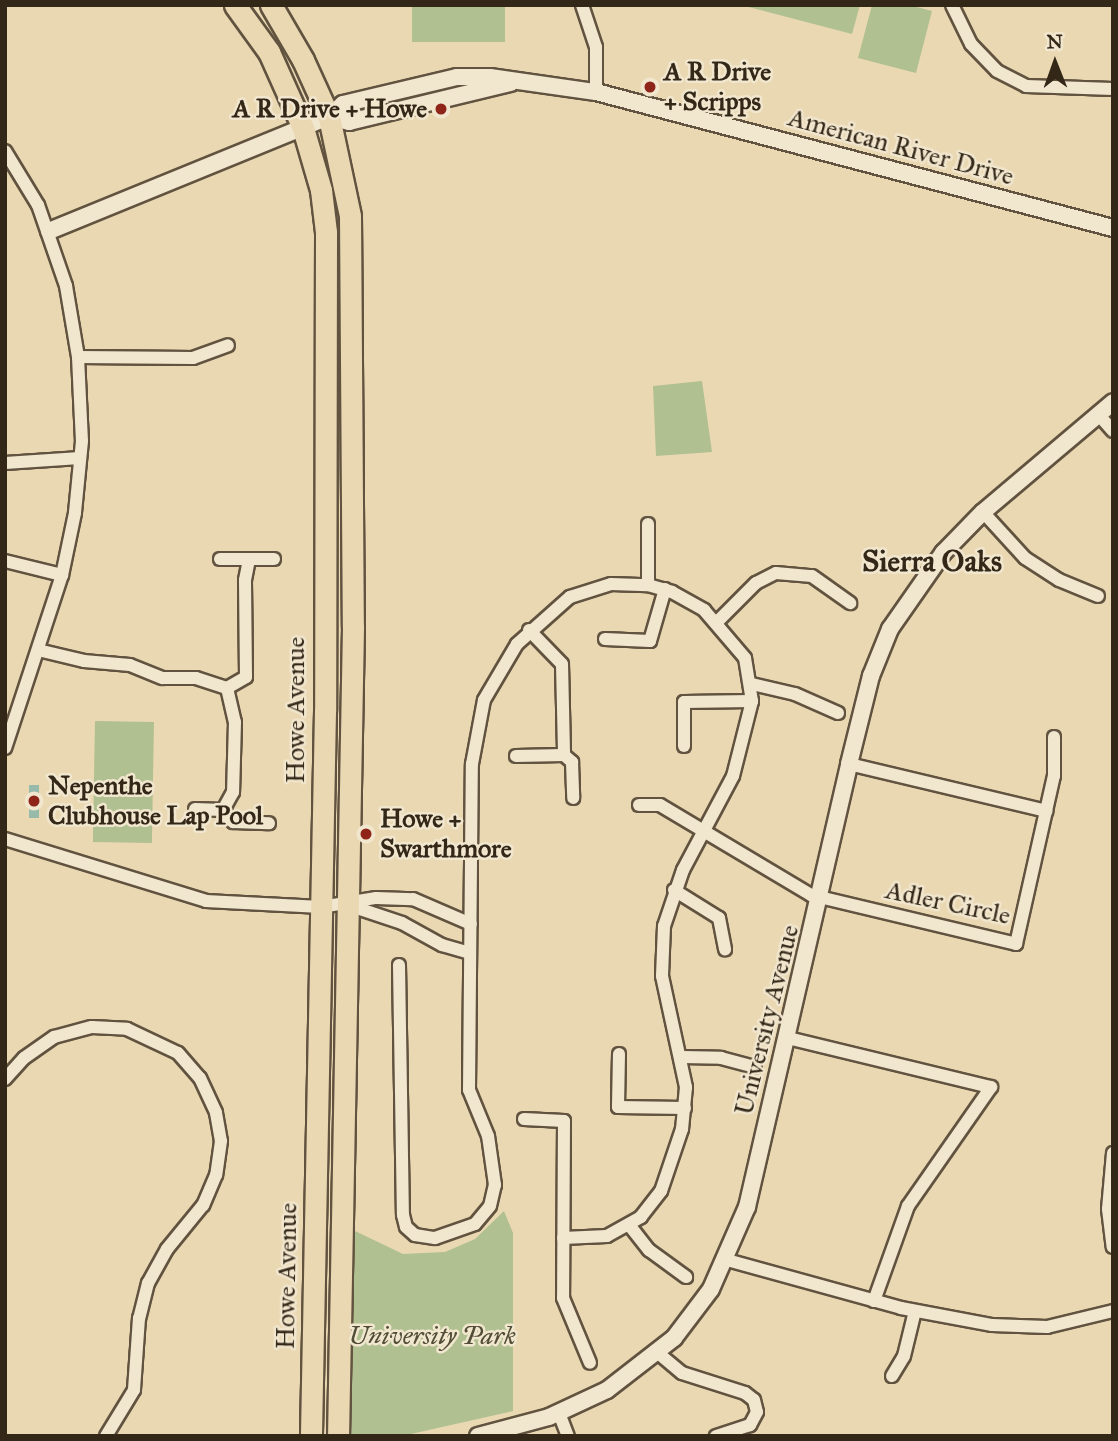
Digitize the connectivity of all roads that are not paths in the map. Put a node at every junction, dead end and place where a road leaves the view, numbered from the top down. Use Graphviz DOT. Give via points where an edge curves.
graph roads {
  1 [pos="235,5"];
  2 [pos="271,5"];
  3 [pos="582,5"];
  4 [pos="952,5"];
  5 [pos="1113,89"];
  6 [pos="596,92"];
  7 [pos="329,117"];
  8 [pos="303,128"];
  9 [pos="5,151"];
  10 [pos="1113,229"];
  11 [pos="49,231"];
  12 [pos="228,345"];
  13 [pos="78,357"];
  14 [pos="1113,402"];
  15 [pos="1099,415"];
  16 [pos="1113,431"];
  17 [pos="80,458"];
  18 [pos="5,463"];
  19 [pos="983,512"];
  20 [pos="648,524"];
  21 [pos="220,559"];
  22 [pos="250,559"];
  23 [pos="274,559"];
  24 [pos="5,561"];
  25 [pos="62,575"];
  26 [pos="648,585"];
  27 [pos="665,589"];
  28 [pos="1098,596"];
  29 [pos="850,603"];
  30 [pos="717,622"];
  31 [pos="529,630"];
  32 [pos="605,639"];
  33 [pos="38,650"];
  34 [pos="752,684"];
  35 [pos="227,688"];
  36 [pos="752,701"];
  37 [pos="838,713"];
  38 [pos="1054,737"];
  39 [pos="684,746"];
  40 [pos="5,748"];
  41 [pos="564,755"];
  42 [pos="516,756"];
  43 [pos="849,764"];
  44 [pos="573,798"];
  45 [pos="639,805"];
  46 [pos="195,809"];
  47 [pos="223,810"];
  48 [pos="1046,811"];
  49 [pos="269,823"];
  50 [pos="704,832"];
  51 [pos="5,838"];
  52 [pos="674,890"];
  53 [pos="821,898"];
  54 [pos="348,905"];
  55 [pos="321,907"];
  56 [pos="471,924"];
  57 [pos="725,949"];
  58 [pos="470,953"];
  59 [pos="399,965"];
  60 [pos="788,1038"];
  61 [pos="619,1054"];
  62 [pos="682,1058"];
  63 [pos="755,1066"];
  64 [pos="5,1079"];
  65 [pos="685,1108"];
  66 [pos="524,1119"];
  67 [pos="1113,1153"];
  68 [pos="630,1226"];
  69 [pos="563,1238"];
  70 [pos="1113,1247"];
  71 [pos="727,1260"];
  72 [pos="686,1277"];
  73 [pos="874,1301"];
  74 [pos="915,1311"];
  75 [pos="1113,1311"];
  76 [pos="658,1353"];
  77 [pos="590,1363"];
  78 [pos="892,1376"];
  79 [pos="559,1413"];
  80 [pos="338,1435"];
  81 [pos="106,1436"];
  82 [pos="311,1436"];
  83 [pos="478,1436"];
  84 [pos="569,1436"];
  85 [pos="716,1436"];
  1 -- 8 [label="main road, Howe Avenue" via="269,52"];
  2 -- 7 [label="main road, Howe Avenue" via="299,51"];
  3 -- 6 [label="street" via="596,47"];
  4 -- 5 [label="street" via="971,44 997,71 1026,86"];
  6 -- 7 [label="street, American River Drive" via="457,77 343,104"];
  6 -- 10 [label="street, American River Drive"];
  7 -- 8 [label="street, American River Drive"];
  7 -- 54 [label="main road, Howe Avenue" via="350,216 353,627"];
  8 -- 11 [label="street, American River Drive"];
  8 -- 55 [label="main road, Howe Avenue" via="321,190 326,232"];
  9 -- 11 [label="street"];
  11 -- 13 [label="street" via="66,286"];
  12 -- 13 [label="street" via="192,358"];
  13 -- 17 [label="street"];
  14 -- 15 [label="street, University Avenue"];
  15 -- 16 [label="street"];
  15 -- 19 [label="street, University Avenue"];
  17 -- 18 [label="street"];
  17 -- 25 [label="street"];
  19 -- 28 [label="street" via="1025,558 1059,580"];
  19 -- 43 [label="street, University Avenue" via="927,571 890,629 871,676"];
  20 -- 26 [label="street"];
  21 -- 22 [label="street"];
  22 -- 23 [label="street"];
  22 -- 35 [label="street" via="245,580 246,677"];
  24 -- 25 [label="street"];
  25 -- 33 [label="street"];
  26 -- 27 [label="street"];
  26 -- 31 [label="street" via="590,589 554,607"];
  27 -- 30 [label="street" via="690,600"];
  27 -- 32 [label="street" via="650,641"];
  29 -- 30 [label="street" via="811,576 788,572 756,583"];
  30 -- 34 [label="street" via="746,658"];
  31 -- 41 [label="street" via="562,664"];
  31 -- 56 [label="street" via="503,663 477,724 472,764"];
  33 -- 35 [label="street" via="130,665 163,678 196,678"];
  33 -- 40 [label="street"];
  34 -- 36 [label="street"];
  34 -- 37 [label="street" via="795,694 810,705"];
  35 -- 47 [label="street" via="235,722 233,792"];
  36 -- 39 [label="street" via="684,702"];
  36 -- 50 [label="street" via="742,752"];
  38 -- 48 [label="street, Adler Circle" via="1056,759"];
  41 -- 42 [label="street"];
  41 -- 44 [label="street" via="572,762"];
  43 -- 48 [label="street"];
  43 -- 53 [label="street, University Avenue"];
  45 -- 50 [label="street" via="660,805"];
  46 -- 47 [label="street"];
  47 -- 49 [label="street" via="233,822"];
  48 -- 53 [label="street, Adler Circle" via="1016,944"];
  50 -- 52 [label="street"];
  50 -- 53 [label="street" via="794,888"];
  51 -- 55 [label="street" via="206,901"];
  52 -- 57 [label="street" via="719,918"];
  52 -- 62 [label="street" via="664,926 662,976"];
  53 -- 60 [label="street, University Avenue"];
  54 -- 55 [label="street"];
  54 -- 56 [label="street" via="376,898 413,899"];
  54 -- 58 [label="street"];
  54 -- 80 [label="main road, Howe Avenue"];
  55 -- 82 [label="main road, Howe Avenue"];
  56 -- 58 [label="street"];
  58 -- 59 [label="street" via="469,1090 488,1136 495,1185 489,1206 475,1224 435,1238 415,1235 405,1227 403,1215"];
  60 -- 71 [label="street, University Avenue" via="747,1207"];
  60 -- 73 [label="street" via="990,1087 908,1206"];
  61 -- 65 [label="street" via="618,1107"];
  62 -- 63 [label="street" via="721,1058"];
  62 -- 65 [label="street"];
  64 -- 81 [label="street" via="24,1058 54,1037 92,1027 127,1029 178,1053 200,1077 216,1112 221,1141 216,1175 203,1205 167,1249 148,1283 139,1318 134,1390"];
  65 -- 68 [label="street" via="662,1191"];
  66 -- 69 [label="street" via="564,1121"];
  67 -- 70 [label="street" via="1108,1209"];
  68 -- 69 [label="street" via="607,1236"];
  68 -- 72 [label="street" via="649,1250"];
  69 -- 77 [label="street" via="563,1298"];
  71 -- 73 [label="street"];
  71 -- 76 [label="street, University Avenue" via="694,1313"];
  73 -- 74 [label="street"];
  74 -- 75 [label="street" via="1016,1328 1072,1323"];
  74 -- 78 [label="street" via="904,1356"];
  76 -- 79 [label="street, University Avenue" via="607,1390"];
  76 -- 85 [label="street" via="682,1373 754,1400 757,1412 750,1425"];
  79 -- 83 [label="street, University Avenue"];
  79 -- 84 [label="street"];
}
